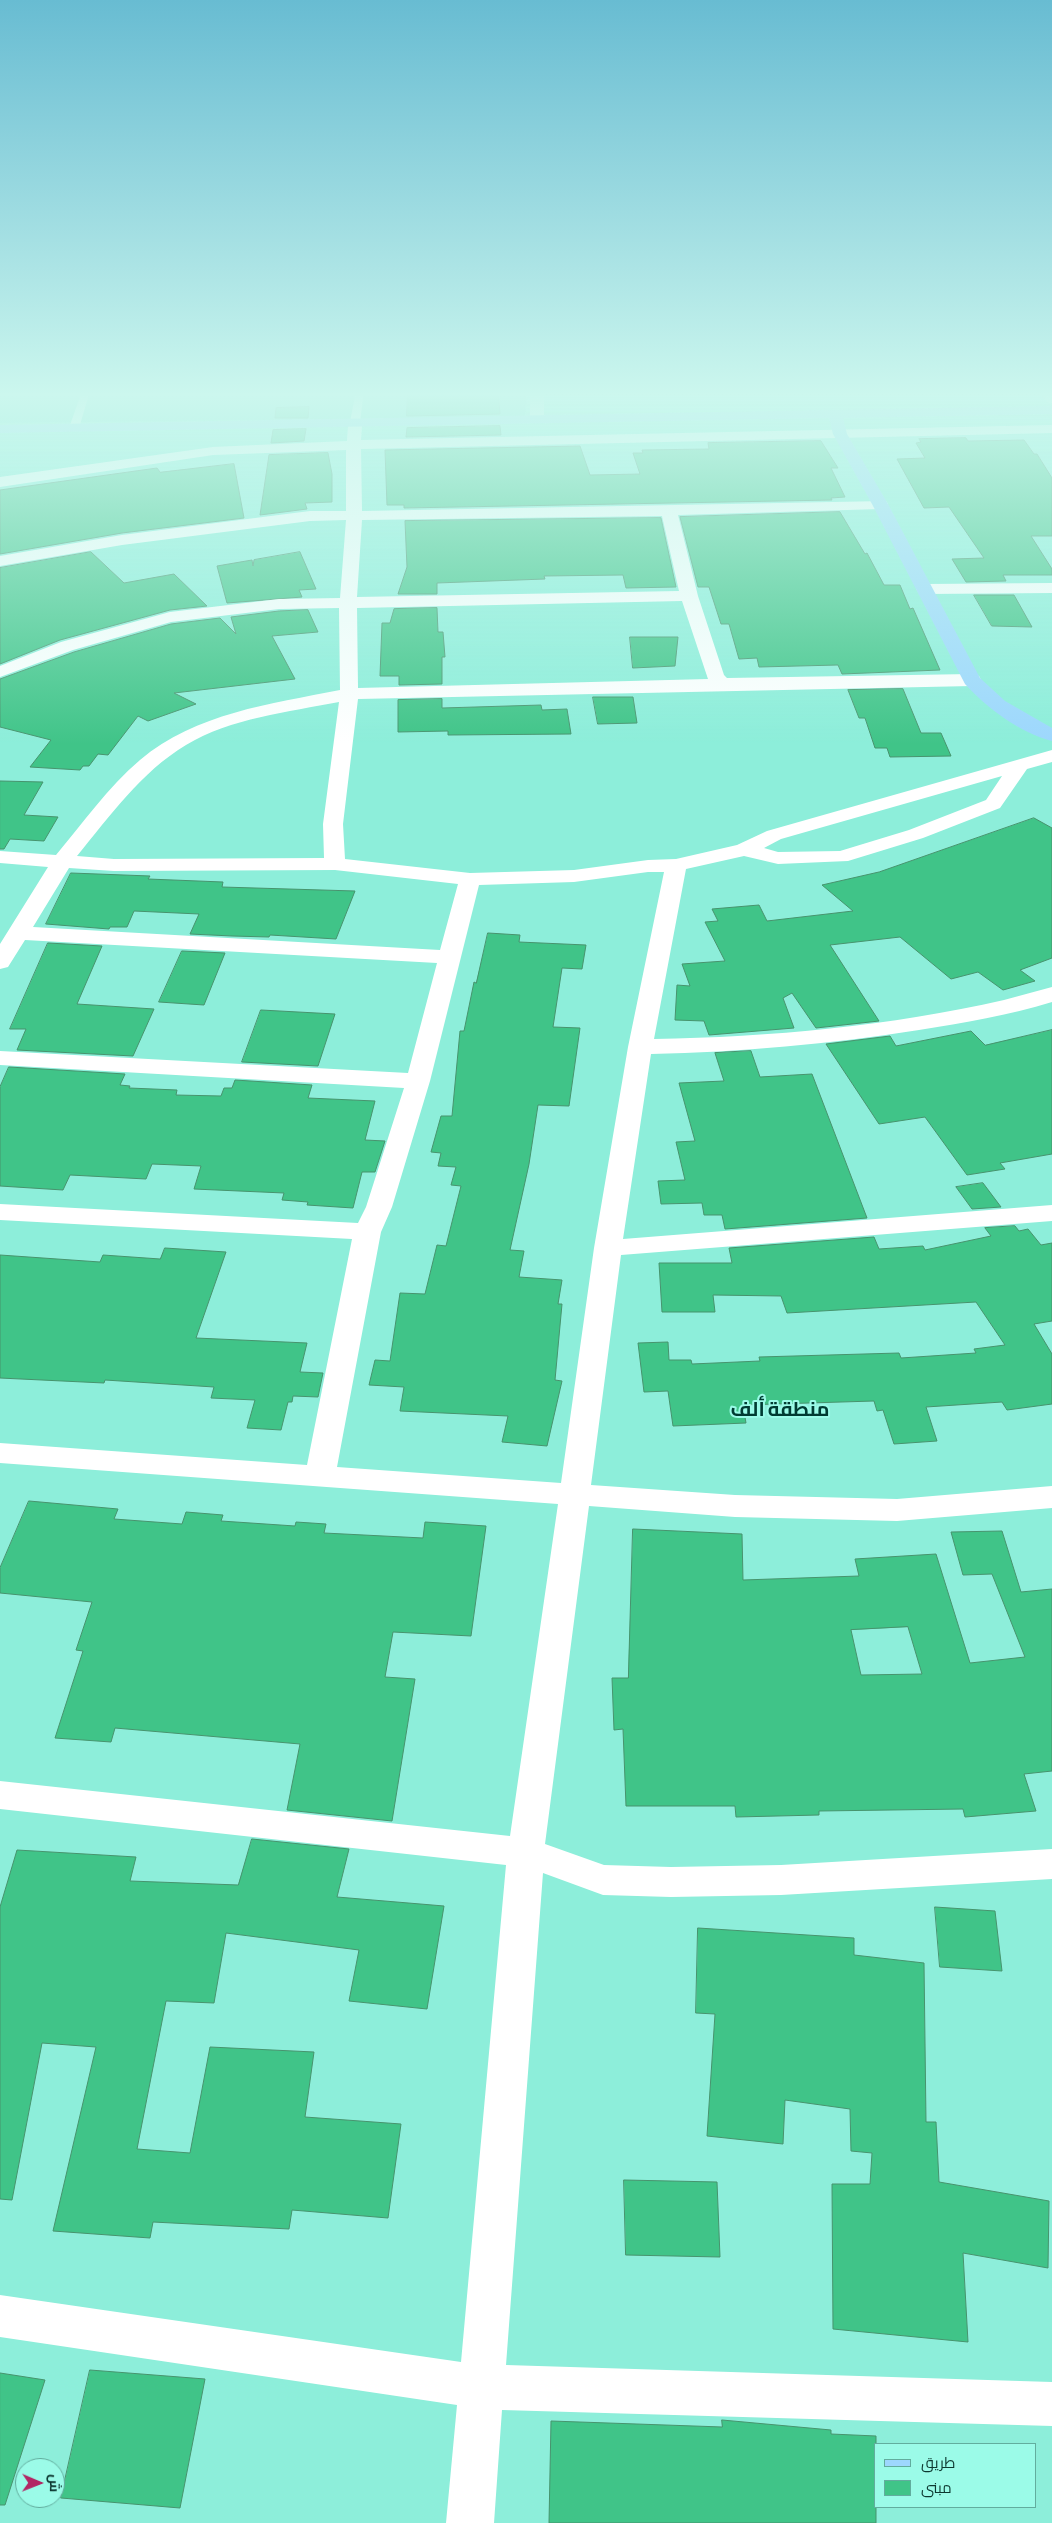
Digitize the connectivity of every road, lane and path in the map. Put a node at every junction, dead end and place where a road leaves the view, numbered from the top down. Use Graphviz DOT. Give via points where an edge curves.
graph roads {
  1 [pos="354,509"];
  2 [pos="737,509"];
  3 [pos="883,509"];
  4 [pos="669,511"];
  5 [pos="354,516"];
  6 [pos="0,561"];
  7 [pos="1052,588"];
  8 [pos="925,589"];
  9 [pos="689,596"];
  10 [pos="348,602"];
  11 [pos="0,672"];
  12 [pos="972,680"];
  13 [pos="722,684"];
  14 [pos="349,694"];
  15 [pos="1052,735"];
  16 [pos="1052,756"];
  17 [pos="1021,764"];
  18 [pos="744,850"];
  19 [pos="0,857"];
  20 [pos="63,860"];
  21 [pos="335,864"];
  22 [pos="676,865"];
  23 [pos="470,879"];
  24 [pos="17,933"];
  25 [pos="449,957"];
  26 [pos="0,962"];
  27 [pos="1052,994"];
  28 [pos="640,1047"];
  29 [pos="0,1058"];
  30 [pos="418,1081"];
  31 [pos="0,1212"];
  32 [pos="1052,1213"];
  33 [pos="367,1232"];
  34 [pos="608,1248"];
  35 [pos="0,1453"];
  36 [pos="320,1475"];
  37 [pos="575,1494"];
  38 [pos="1052,1497"];
  39 [pos="0,1796"];
  40 [pos="526,1852"];
  41 [pos="1052,1864"];
  42 [pos="0,2316"];
  43 [pos="483,2387"];
  44 [pos="1052,2404"];
  45 [pos="470,2523"];
  1 -- 5 [label="street"];
  2 -- 4 [label="street"];
  3 -- 8 [label="main road"];
  4 -- 5 [label="street"];
  4 -- 9 [label="street"];
  5 -- 6 [label="street" via="261,521"];
  5 -- 10 [label="street"];
  7 -- 8 [label="street"];
  8 -- 12 [label="main road"];
  9 -- 10 [label="street"];
  9 -- 13 [label="street" via="715,676"];
  10 -- 11 [label="street" via="279,604 170,617 67,646"];
  10 -- 14 [label="street"];
  12 -- 13 [label="street"];
  12 -- 15 [label="main road" via="998,704"];
  13 -- 14 [label="street"];
  14 -- 20 [label="street" via="250,714 211,726 179,741 147,764 122,788"];
  14 -- 21 [label="street" via="333,824"];
  16 -- 17 [label="street"];
  17 -- 18 [label="street" via="774,835"];
  17 -- 18 [label="street" via="993,804 916,834 841,857 778,858"];
  18 -- 22 [label="street"];
  19 -- 20 [label="street"];
  20 -- 21 [label="street" via="114,865"];
  20 -- 24 [label="street"];
  21 -- 23 [label="street"];
  22 -- 23 [label="street" via="574,876"];
  22 -- 28 [label="street"];
  23 -- 25 [label="street"];
  24 -- 25 [label="street"];
  24 -- 26 [label="street"];
  25 -- 30 [label="street"];
  27 -- 28 [label="street" via="972,1014 787,1041"];
  28 -- 34 [label="street"];
  29 -- 30 [label="street"];
  30 -- 33 [label="street" via="379,1207"];
  31 -- 33 [label="street"];
  32 -- 34 [label="street"];
  33 -- 36 [label="street"];
  34 -- 37 [label="street"];
  35 -- 36 [label="street"];
  36 -- 37 [label="street"];
  37 -- 38 [label="street" via="735,1506 897,1510"];
  37 -- 40 [label="street"];
  39 -- 40 [label="street"];
  40 -- 41 [label="street" via="604,1880 671,1882 781,1880"];
  40 -- 43 [label="street"];
  42 -- 43 [label="street"];
  43 -- 44 [label="street"];
  43 -- 45 [label="street"];
}
